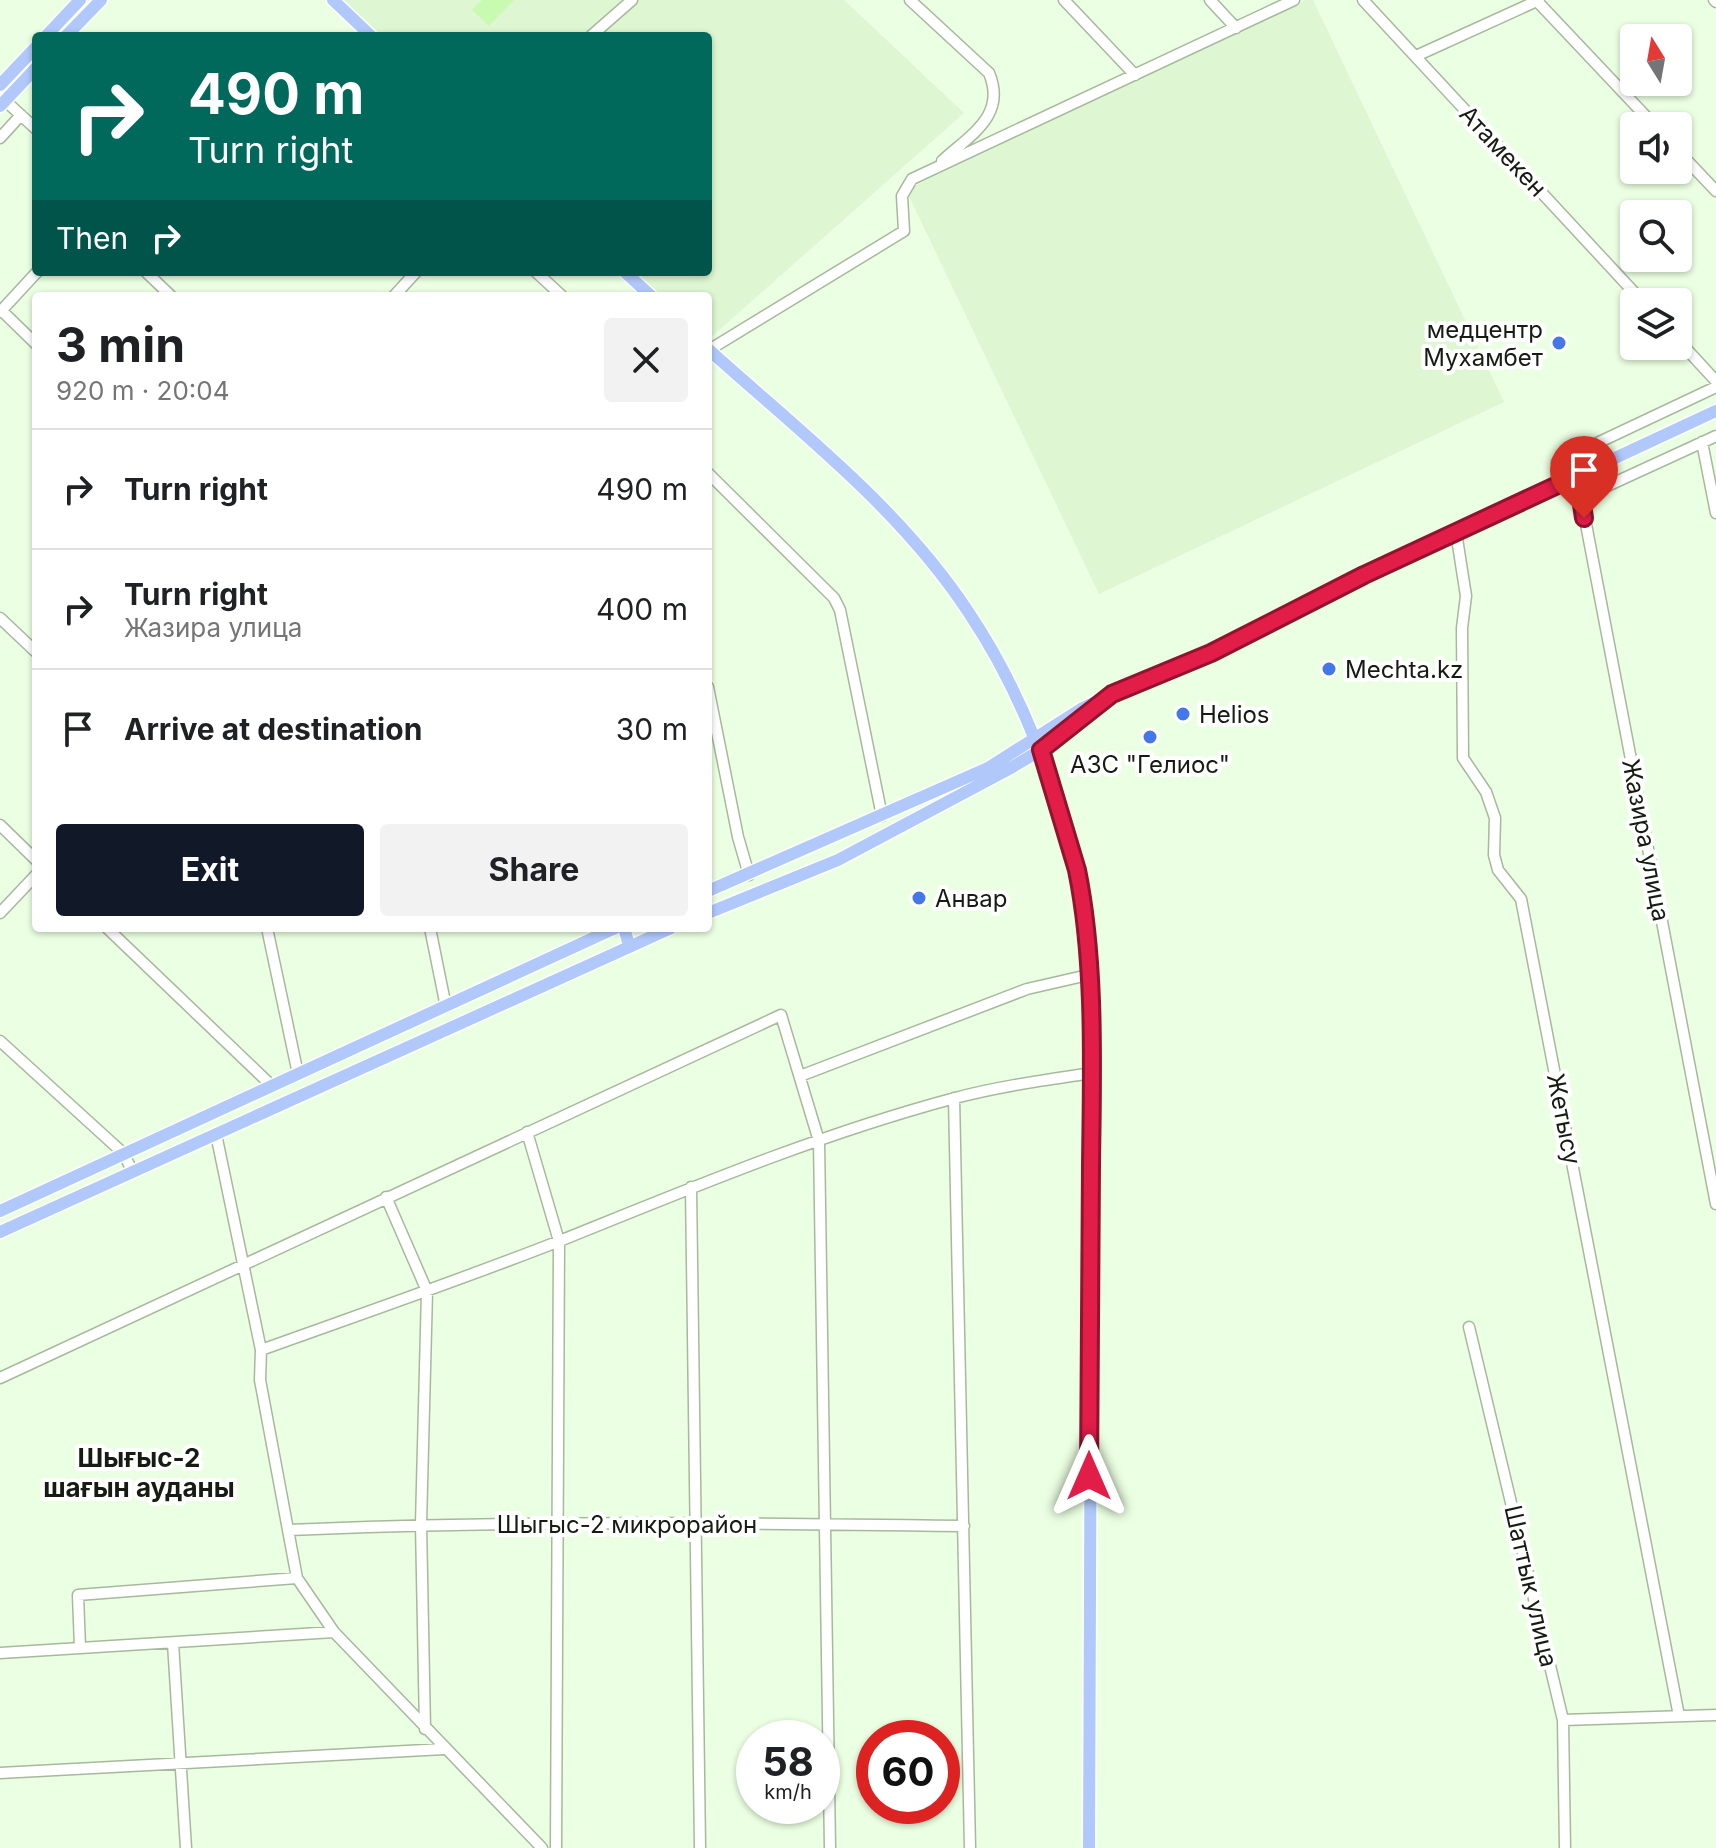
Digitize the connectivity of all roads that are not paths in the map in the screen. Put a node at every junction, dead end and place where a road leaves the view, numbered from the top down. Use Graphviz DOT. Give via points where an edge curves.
graph roads {
  1 [pos="80,0"];
  2 [pos="101,0"];
  3 [pos="333,0"];
  4 [pos="632,0"];
  5 [pos="910,0"];
  6 [pos="1064,0"];
  7 [pos="1210,0"];
  8 [pos="1294,0"];
  9 [pos="1363,0"];
  10 [pos="1537,0"];
  11 [pos="1236,28"];
  12 [pos="50,32"];
  13 [pos="70,32"];
  14 [pos="367,32"];
  15 [pos="596,32"];
  16 [pos="32,51"];
  17 [pos="1416,56"];
  18 [pos="32,72"];
  19 [pos="1135,75"];
  20 [pos="0,85"];
  21 [pos="2,101"];
  22 [pos="1642,112"];
  23 [pos="21,115"];
  24 [pos="32,125"];
  25 [pos="0,138"];
  26 [pos="1692,166"];
  27 [pos="935,168"];
  28 [pos="1716,191"];
  29 [pos="33,276"];
  30 [pos="150,276"];
  31 [pos="412,276"];
  32 [pos="540,276"];
  33 [pos="629,276"];
  34 [pos="1630,288"];
  35 [pos="167,292"];
  36 [pos="398,292"];
  37 [pos="558,292"];
  38 [pos="647,292"];
  39 [pos="1,311"];
  40 [pos="32,340"];
  41 [pos="712,347"];
  42 [pos="712,353"];
  43 [pos="1692,356"];
  44 [pos="1716,384"];
  45 [pos="1716,411"];
  46 [pos="1716,436"];
  47 [pos="1702,442"];
  48 [pos="712,477"];
  49 [pos="1566,481"];
  50 [pos="1581,498"];
  51 [pos="1716,513"];
  52 [pos="1456,532"];
  53 [pos="0,618"];
  54 [pos="32,648"];
  55 [pos="712,707"];
  56 [pos="1039,744"];
  57 [pos="882,816"];
  58 [pos="0,825"];
  59 [pos="32,856"];
  60 [pos="749,875"];
  61 [pos="32,879"];
  62 [pos="712,889"];
  63 [pos="712,911"];
  64 [pos="0,913"];
  65 [pos="111,932"];
  66 [pos="268,932"];
  67 [pos="431,932"];
  68 [pos="598,932"];
  69 [pos="625,932"];
  70 [pos="661,932"];
  71 [pos="629,945"];
  72 [pos="1088,975"];
  73 [pos="446,1007"];
  74 [pos="0,1041"];
  75 [pos="1092,1073"];
  76 [pos="298,1074"];
  77 [pos="800,1076"];
  78 [pos="272,1086"];
  79 [pos="954,1098"];
  80 [pos="527,1132"];
  81 [pos="216,1134"];
  82 [pos="819,1141"];
  83 [pos="123,1153"];
  84 [pos="133,1172"];
  85 [pos="691,1187"];
  86 [pos="386,1197"];
  87 [pos="1716,1204"];
  88 [pos="0,1211"];
  89 [pos="0,1232"];
  90 [pos="559,1241"];
  91 [pos="241,1264"];
  92 [pos="427,1291"];
  93 [pos="1469,1327"];
  94 [pos="261,1350"];
  95 [pos="0,1378"];
  96 [pos="697,1522"];
  97 [pos="421,1524"];
  98 [pos="826,1524"];
  99 [pos="559,1525"];
  100 [pos="964,1526"];
  101 [pos="289,1530"];
  102 [pos="297,1578"];
  103 [pos="334,1632"];
  104 [pos="173,1643"];
  105 [pos="80,1648"];
  106 [pos="0,1653"];
  107 [pos="1716,1715"];
  108 [pos="1679,1716"];
  109 [pos="1563,1720"];
  110 [pos="425,1729"];
  111 [pos="444,1749"];
  112 [pos="180,1763"];
  113 [pos="0,1773"];
  114 [pos="186,1848"];
  115 [pos="542,1848"];
  116 [pos="556,1848"];
  117 [pos="700,1848"];
  118 [pos="830,1848"];
  119 [pos="970,1848"];
  120 [pos="1089,1848"];
  121 [pos="1565,1848"];
  1 -- 12 [label="main road"];
  2 -- 13 [label="main road"];
  3 -- 14 [label="main road"];
  4 -- 15 [label="street"];
  5 -- 27 [label="street" via="989,73 995,87 995,104 987,118"];
  6 -- 19 [label="street"];
  7 -- 11 [label="street"];
  8 -- 11 [label="street"];
  9 -- 17 [label="street, Атамекен"];
  10 -- 17 [label="street"];
  10 -- 22 [label="street"];
  11 -- 19 [label="street"];
  16 -- 20 [label="main road"];
  17 -- 34 [label="street, Атамекен"];
  18 -- 21 [label="main road"];
  19 -- 27 [label="street"];
  21 -- 23 [label="street"];
  23 -- 24 [label="street"];
  23 -- 25 [label="street"];
  26 -- 28 [label="street"];
  27 -- 41 [label="street" via="905,187 904,231"];
  29 -- 39 [label="street"];
  30 -- 35 [label="street"];
  31 -- 36 [label="street"];
  32 -- 37 [label="street"];
  33 -- 38 [label="main road"];
  39 -- 40 [label="street"];
  42 -- 56 [label="main road" via="864,489 918,548 969,612"];
  43 -- 44 [label="street"];
  44 -- 49 [label="street" via="1557,462"];
  45 -- 49 [label="main road"];
  46 -- 47 [label="street"];
  47 -- 50 [label="street"];
  47 -- 51 [label="street"];
  48 -- 57 [label="street" via="834,598"];
  49 -- 50 [label="street"];
  49 -- 52 [label="main road"];
  50 -- 87 [label="street, Жазира улица"];
  52 -- 56 [label="main road" via="1211,653 1081,709"];
  52 -- 108 [label="street, Жетысу" via="1466,596 1463,758 1486,792 1495,818 1498,870 1521,899"];
  53 -- 54 [label="street"];
  55 -- 60 [label="street"];
  56 -- 57 [label="main road"];
  56 -- 63 [label="main road" via="838,860"];
  56 -- 72 [label="main road" via="1077,870"];
  57 -- 60 [label="main road"];
  58 -- 59 [label="street"];
  60 -- 62 [label="main road"];
  61 -- 64 [label="street"];
  65 -- 78 [label="street"];
  66 -- 76 [label="street"];
  67 -- 73 [label="street"];
  68 -- 73 [label="main road"];
  69 -- 71 [label="main road"];
  70 -- 71 [label="main road"];
  71 -- 81 [label="main road"];
  72 -- 75 [label="main road"];
  72 -- 77 [label="street" via="1027,989"];
  73 -- 76 [label="main road"];
  74 -- 83 [label="street"];
  75 -- 79 [label="street"];
  75 -- 120 [label="main road"];
  76 -- 78 [label="main road"];
  77 -- 80 [label="street" via="781,1015"];
  77 -- 82 [label="street"];
  78 -- 83 [label="main road"];
  79 -- 82 [label="street"];
  79 -- 100 [label="street"];
  80 -- 86 [label="street"];
  80 -- 90 [label="street"];
  81 -- 84 [label="main road"];
  81 -- 91 [label="street"];
  82 -- 85 [label="street"];
  82 -- 98 [label="street"];
  83 -- 84 [label="street"];
  83 -- 88 [label="main road"];
  84 -- 89 [label="main road"];
  85 -- 90 [label="street"];
  85 -- 96 [label="street"];
  86 -- 91 [label="street"];
  86 -- 92 [label="street"];
  90 -- 92 [label="street"];
  90 -- 99 [label="street"];
  91 -- 94 [label="street"];
  91 -- 95 [label="street"];
  92 -- 94 [label="street"];
  92 -- 97 [label="street"];
  93 -- 109 [label="street, Шаттык улица"];
  94 -- 101 [label="street" via="260,1380"];
  96 -- 98 [label="street, Шыгыс-2 микрорайон"];
  96 -- 99 [label="street, Шыгыс-2 микрорайон"];
  96 -- 117 [label="street"];
  97 -- 99 [label="street, Шыгыс-2 микрорайон"];
  97 -- 101 [label="street, Шыгыс-2 микрорайон"];
  97 -- 110 [label="street"];
  98 -- 100 [label="street, Шыгыс-2 микрорайон"];
  98 -- 118 [label="street"];
  99 -- 116 [label="street"];
  100 -- 119 [label="street"];
  101 -- 102 [label="street"];
  102 -- 103 [label="street"];
  102 -- 105 [label="street" via="78,1595"];
  103 -- 104 [label="street"];
  103 -- 110 [label="street"];
  104 -- 105 [label="street"];
  104 -- 112 [label="street"];
  105 -- 106 [label="street"];
  107 -- 108 [label="street"];
  108 -- 109 [label="street"];
  109 -- 121 [label="street, Шаттык улица"];
  110 -- 111 [label="street"];
  111 -- 112 [label="street"];
  111 -- 115 [label="street"];
  112 -- 113 [label="street"];
  112 -- 114 [label="street"];
}
